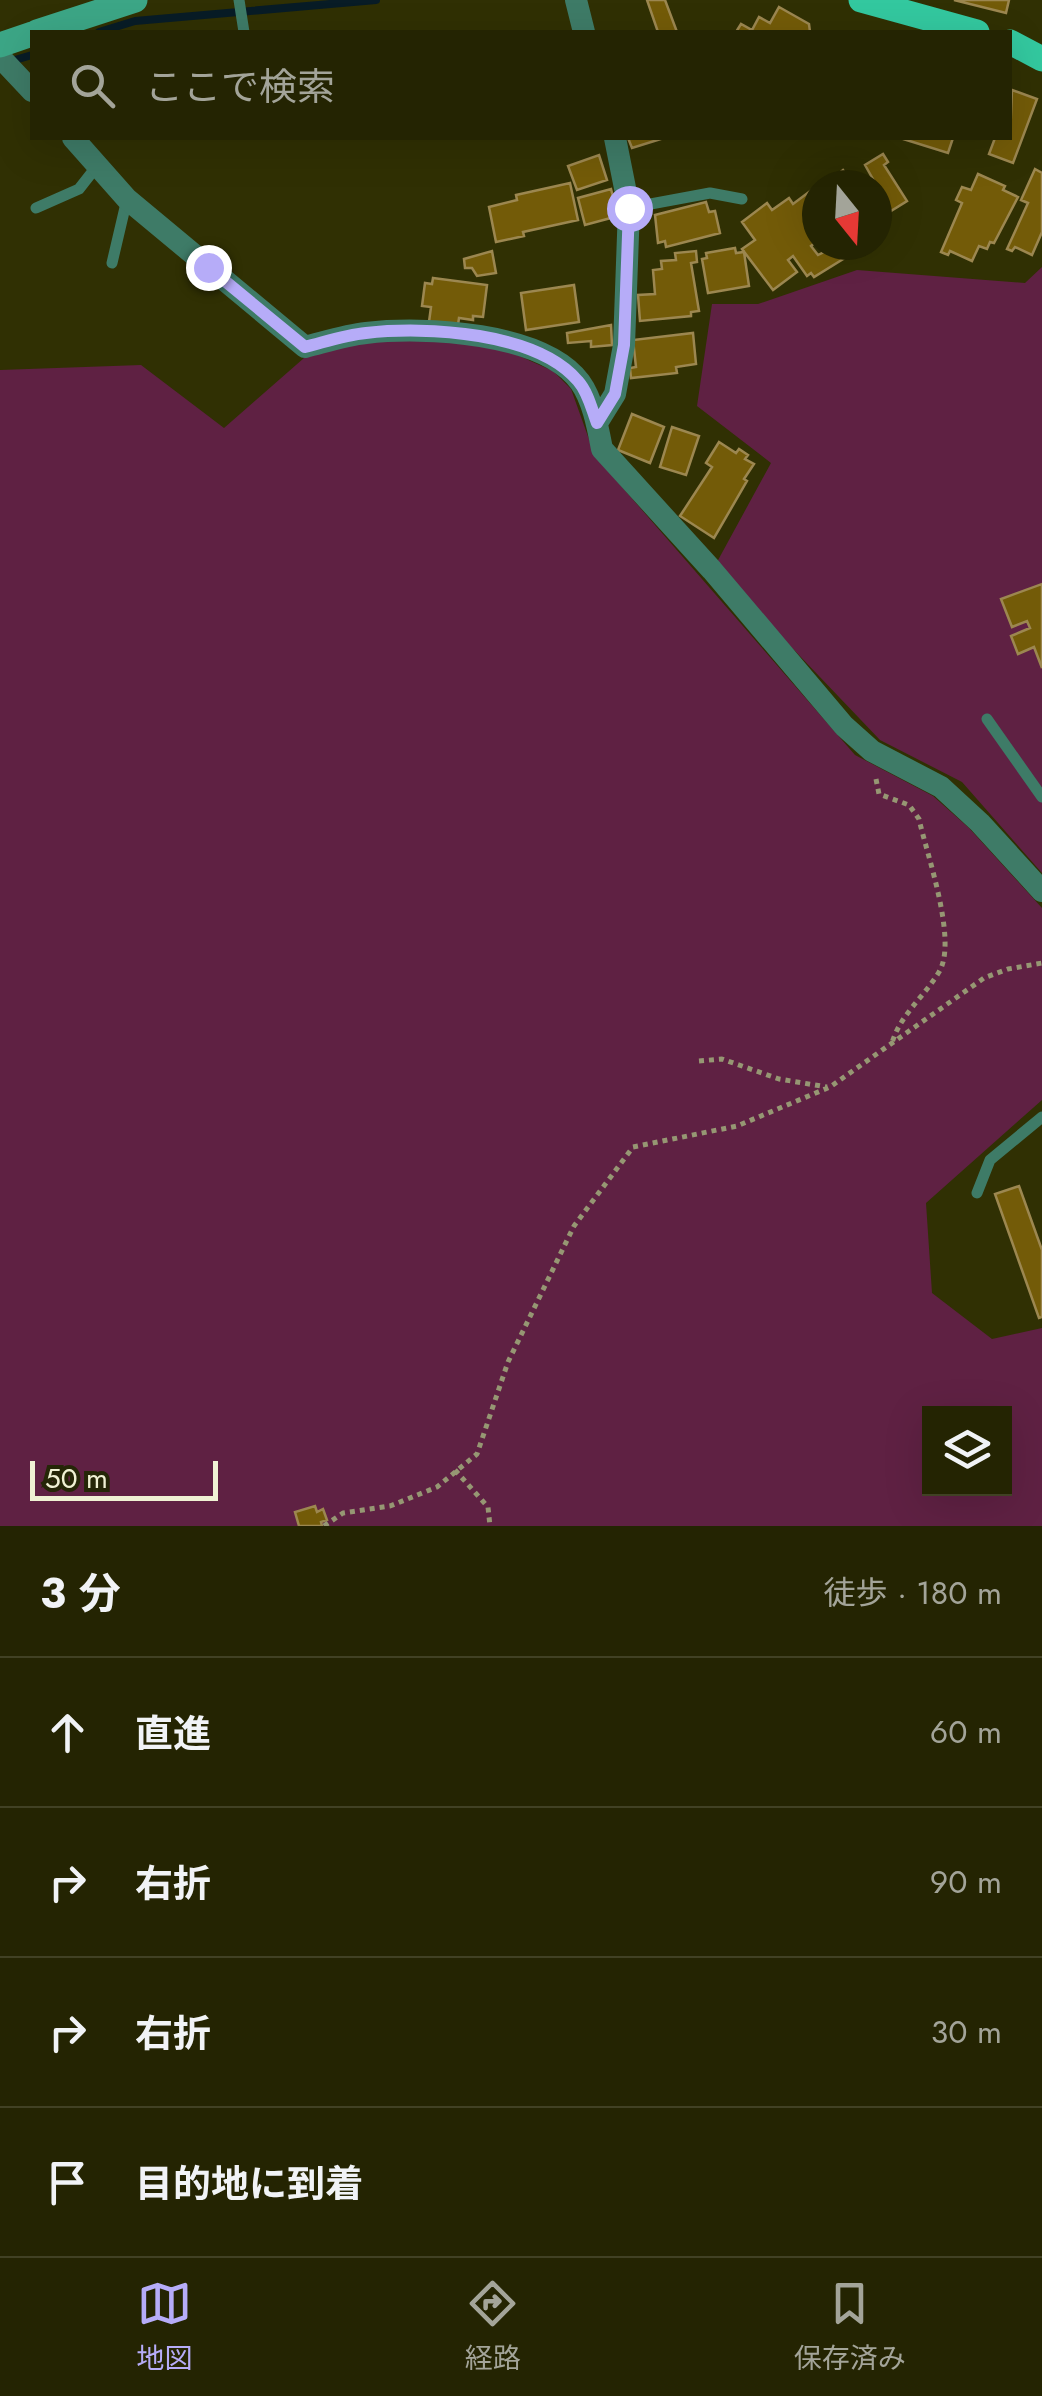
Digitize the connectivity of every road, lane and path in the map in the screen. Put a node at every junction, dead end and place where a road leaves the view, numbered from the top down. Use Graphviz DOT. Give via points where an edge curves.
graph roads {
  1 [pos="135,0"];
  2 [pos="239,0"];
  3 [pos="576,0"];
  4 [pos="861,0"];
  5 [pos="44,30"];
  6 [pos="244,30"];
  7 [pos="584,30"];
  8 [pos="970,30"];
  9 [pos="30,35"];
  10 [pos="1012,43"];
  11 [pos="0,45"];
  12 [pos="0,58"];
  13 [pos="1042,59"];
  14 [pos="30,89"];
  15 [pos="75,140"];
  16 [pos="616,140"];
  17 [pos="97,166"];
  18 [pos="742,199"];
  19 [pos="126,200"];
  20 [pos="36,208"];
  21 [pos="629,208"];
  22 [pos="112,263"];
  23 [pos="597,423"];
  24 [pos="986,719"];
  25 [pos="872,751"];
  26 [pos="1042,797"];
  27 [pos="1042,891"];
  28 [pos="1042,962"];
  29 [pos="891,1047"];
  30 [pos="699,1061"];
  31 [pos="830,1087"];
  32 [pos="1042,1117"];
  33 [pos="977,1193"];
  34 [pos="455,1470"];
  35 [pos="324,1526"];
  36 [pos="490,1526"];
  1 -- 5 [label="street"];
  2 -- 6 [label="lane"];
  3 -- 7 [label="street"];
  4 -- 8 [label="main road"];
  9 -- 11 [label="street"];
  10 -- 13 [label="main road"];
  12 -- 14 [label="street"];
  15 -- 17 [label="street"];
  16 -- 21 [label="street"];
  17 -- 19 [label="street"];
  17 -- 20 [label="lane" via="79,189"];
  18 -- 21 [label="lane" via="710,192"];
  19 -- 22 [label="lane"];
  19 -- 23 [label="street" via="305,347 364,333 424,330 504,341 558,362 582,384"];
  21 -- 23 [label="street" via="624,345 615,394"];
  23 -- 25 [label="street" via="602,449"];
  24 -- 26 [label="lane"];
  25 -- 27 [label="street" via="941,787"];
  25 -- 29 [label="path" via="879,794 909,805 919,819 946,938 942,968 897,1028"];
  28 -- 29 [label="path" via="984,978"];
  29 -- 31 [label="path"];
  30 -- 31 [label="path" via="722,1059 779,1080"];
  31 -- 34 [label="path" via="737,1126 633,1147 574,1226 508,1362 477,1454"];
  32 -- 33 [label="lane" via="990,1160"];
  34 -- 35 [label="path" via="437,1487 390,1506 343,1513"];
  34 -- 36 [label="path" via="488,1507"];
}
